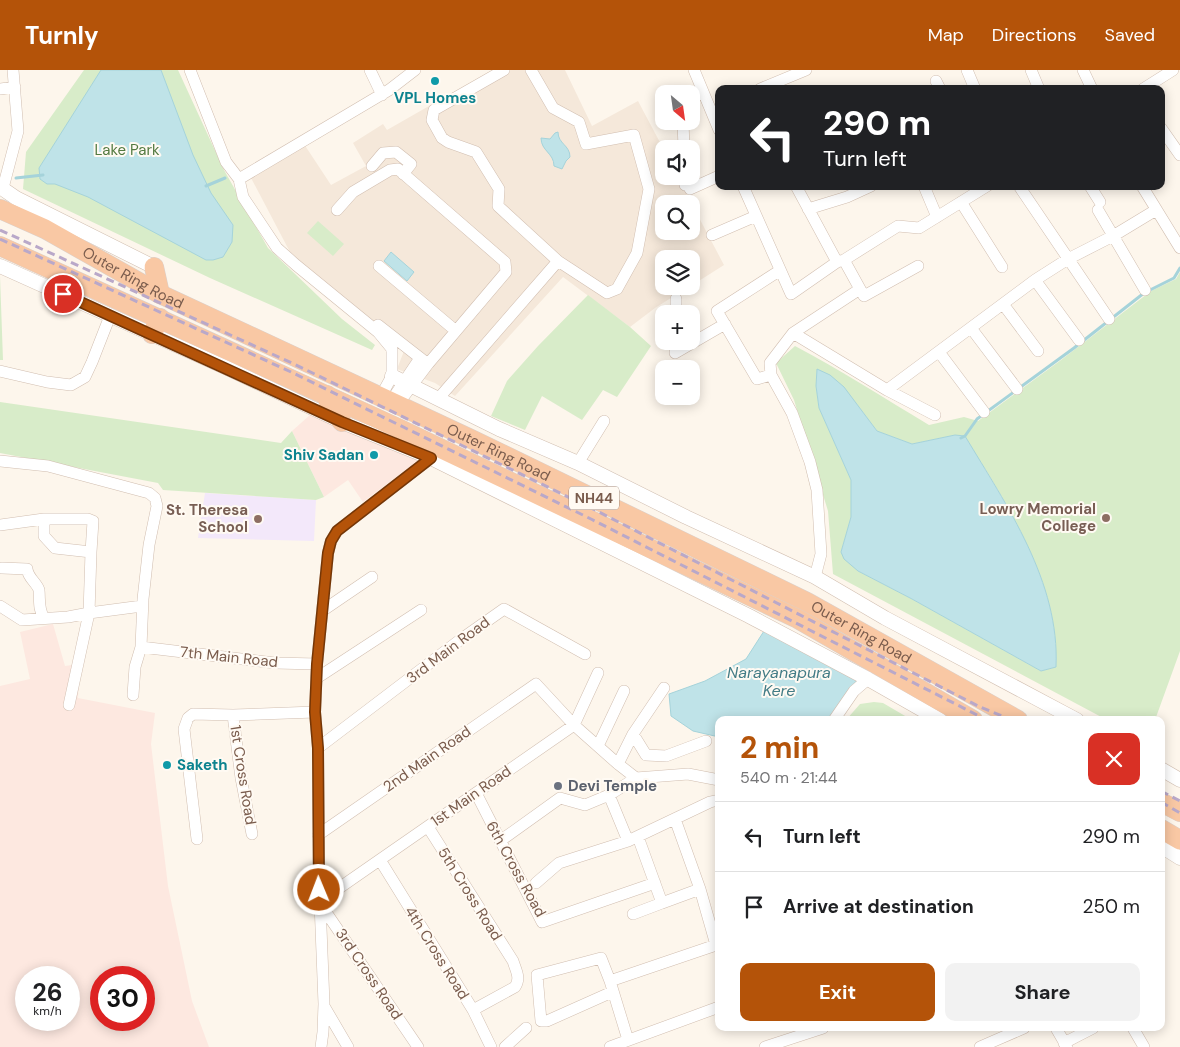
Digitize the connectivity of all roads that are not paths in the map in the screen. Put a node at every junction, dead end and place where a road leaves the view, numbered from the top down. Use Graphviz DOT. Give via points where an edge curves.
graph roads {
  1 [pos="13,70"];
  2 [pos="190,70"];
  3 [pos="370,70"];
  4 [pos="415,70"];
  5 [pos="504,70"];
  6 [pos="531,70"];
  7 [pos="694,70"];
  8 [pos="806,70"];
  9 [pos="967,70"];
  10 [pos="1032,70"];
  11 [pos="1083,70"];
  12 [pos="1173,70"];
  13 [pos="1156,75"];
  14 [pos="770,85"];
  15 [pos="973,85"];
  16 [pos="1038,85"];
  17 [pos="1090,85"];
  18 [pos="1147,85"];
  19 [pos="15,87"];
  20 [pos="0,89"];
  21 [pos="703,92"];
  22 [pos="700,94"];
  23 [pos="382,95"];
  24 [pos="714,108"];
  25 [pos="1165,134"];
  26 [pos="1180,155"];
  27 [pos="372,166"];
  28 [pos="403,174"];
  29 [pos="715,177"];
  30 [pos="239,179"];
  31 [pos="700,180"];
  32 [pos="2,188"];
  33 [pos="745,190"];
  34 [pos="798,190"];
  35 [pos="862,190"];
  36 [pos="926,190"];
  37 [pos="979,190"];
  38 [pos="1022,190"];
  39 [pos="1092,190"];
  40 [pos="1144,190"];
  41 [pos="961,202"];
  42 [pos="0,209"];
  43 [pos="808,209"];
  44 [pos="337,210"];
  45 [pos="1156,210"];
  46 [pos="756,216"];
  47 [pos="937,217"];
  48 [pos="712,235"];
  49 [pos="1113,236"];
  50 [pos="0,246"];
  51 [pos="1180,248"];
  52 [pos="1068,259"];
  53 [pos="558,261"];
  54 [pos="840,261"];
  55 [pos="0,266"];
  56 [pos="380,266"];
  57 [pos="918,266"];
  58 [pos="1002,267"];
  59 [pos="154,268"];
  60 [pos="780,271"];
  61 [pos="1035,280"];
  62 [pos="860,289"];
  63 [pos="1145,290"];
  64 [pos="341,292"];
  65 [pos="160,294"];
  66 [pos="676,299"];
  67 [pos="1003,304"];
  68 [pos="676,305"];
  69 [pos="110,316"];
  70 [pos="1109,318"];
  71 [pos="725,324"];
  72 [pos="156,326"];
  73 [pos="972,328"];
  74 [pos="456,331"];
  75 [pos="794,333"];
  76 [pos="700,339"];
  77 [pos="1079,340"];
  78 [pos="1038,351"];
  79 [pos="939,352"];
  80 [pos="424,361"];
  81 [pos="0,371"];
  82 [pos="771,375"];
  83 [pos="402,381"];
  84 [pos="1017,389"];
  85 [pos="887,390"];
  86 [pos="327,395"];
  87 [pos="438,399"];
  88 [pos="390,400"];
  89 [pos="984,412"];
  90 [pos="935,415"];
  91 [pos="604,421"];
  92 [pos="342,422"];
  93 [pos="431,458"];
  94 [pos="0,460"];
  95 [pos="578,463"];
  96 [pos="44,519"];
  97 [pos="0,525"];
  98 [pos="91,552"];
  99 [pos="2,568"];
  100 [pos="372,577"];
  101 [pos="815,577"];
  102 [pos="0,606"];
  103 [pos="142,606"];
  104 [pos="421,610"];
  105 [pos="322,611"];
  106 [pos="88,614"];
  107 [pos="44,618"];
  108 [pos="140,647"];
  109 [pos="585,654"];
  110 [pos="317,664"];
  111 [pos="598,673"];
  112 [pos="317,678"];
  113 [pos="868,679"];
  114 [pos="664,688"];
  115 [pos="624,691"];
  116 [pos="133,695"];
  117 [pos="69,704"];
  118 [pos="315,712"];
  119 [pos="234,715"];
  120 [pos="837,716"];
  121 [pos="933,716"];
  122 [pos="967,716"];
  123 [pos="1011,716"];
  124 [pos="1069,716"];
  125 [pos="574,725"];
  126 [pos="633,734"];
  127 [pos="706,741"];
  128 [pos="598,746"];
  129 [pos="318,748"];
  130 [pos="618,764"];
  131 [pos="1165,771"];
  132 [pos="636,778"];
  133 [pos="715,779"];
  134 [pos="1180,780"];
  135 [pos="476,793"];
  136 [pos="609,795"];
  137 [pos="715,801"];
  138 [pos="1165,804"];
  139 [pos="1180,812"];
  140 [pos="674,819"];
  141 [pos="428,827"];
  142 [pos="1165,831"];
  143 [pos="252,834"];
  144 [pos="318,835"];
  145 [pos="197,839"];
  146 [pos="633,839"];
  147 [pos="1180,840"];
  148 [pos="500,841"];
  149 [pos="1165,849"];
  150 [pos="1180,858"];
  151 [pos="380,860"];
  152 [pos="536,883"];
  153 [pos="655,883"];
  154 [pos="700,889"];
  155 [pos="319,902"];
  156 [pos="662,903"];
  157 [pos="633,914"];
  158 [pos="715,938"];
  159 [pos="715,945"];
  160 [pos="611,986"];
  161 [pos="324,1004"];
  162 [pos="715,1008"];
  163 [pos="473,1010"];
  164 [pos="526,1028"];
  165 [pos="814,1031"];
  166 [pos="1009,1031"];
  167 [pos="1058,1031"];
  168 [pos="1088,1031"];
  169 [pos="1135,1031"];
  170 [pos="628,1040"];
  171 [pos="1065,1045"];
  172 [pos="321,1047"];
  173 [pos="348,1047"];
  174 [pos="418,1047"];
  175 [pos="491,1047"];
  176 [pos="506,1047"];
  177 [pos="610,1047"];
  178 [pos="765,1047"];
  179 [pos="980,1047"];
  180 [pos="1144,1047"];
  1 -- 19 [label="street"];
  2 -- 30 [label="street" via="226,162"];
  3 -- 23 [label="street"];
  4 -- 23 [label="street"];
  5 -- 53 [label="street" via="434,110 432,120 445,140 476,152 499,189 498,206"];
  6 -- 53 [label="street" via="553,108 579,122 586,144 634,135 649,189 637,253 616,289 606,293"];
  7 -- 21 [label="street"];
  8 -- 14 [label="street"];
  9 -- 15 [label="street"];
  10 -- 16 [label="street"];
  11 -- 17 [label="street"];
  12 -- 13 [label="street"];
  13 -- 18 [label="street"];
  19 -- 20 [label="street"];
  19 -- 32 [label="street" via="18,131"];
  21 -- 22 [label="street"];
  21 -- 24 [label="street"];
  23 -- 30 [label="street"];
  25 -- 26 [label="street"];
  27 -- 28 [label="street" via="383,153 396,152 411,164"];
  28 -- 44 [label="street" via="398,169 390,170 352,192"];
  28 -- 74 [label="street" via="505,262 506,272"];
  29 -- 31 [label="street"];
  30 -- 83 [label="street" via="243,197 277,248 383,338 392,349"];
  32 -- 59 [label="street"];
  33 -- 46 [label="street"];
  34 -- 43 [label="street"];
  35 -- 43 [label="street"];
  36 -- 47 [label="street"];
  37 -- 41 [label="street"];
  38 -- 52 [label="street"];
  39 -- 49 [label="street"];
  40 -- 45 [label="street"];
  41 -- 47 [label="street"];
  41 -- 58 [label="street"];
  42 -- 65 [label="highway, Outer Ring Road / NH44" via="45,229"];
  43 -- 54 [label="street"];
  45 -- 49 [label="street"];
  45 -- 51 [label="street"];
  46 -- 48 [label="street"];
  46 -- 60 [label="street"];
  47 -- 54 [label="street" via="919,228 898,226"];
  49 -- 52 [label="street"];
  49 -- 63 [label="street"];
  50 -- 72 [label="highway, Outer Ring Road / NH44"];
  52 -- 61 [label="street"];
  52 -- 70 [label="street"];
  53 -- 87 [label="street"];
  54 -- 60 [label="street" via="791,294"];
  54 -- 62 [label="street"];
  55 -- 69 [label="street"];
  56 -- 74 [label="street"];
  57 -- 62 [label="street" via="864,296"];
  59 -- 65 [label="highway"];
  60 -- 71 [label="street" via="717,311"];
  61 -- 67 [label="street"];
  61 -- 77 [label="street"];
  62 -- 75 [label="street"];
  64 -- 80 [label="street"];
  65 -- 88 [label="highway, Outer Ring Road / NH44"];
  66 -- 68 [label="street"];
  67 -- 73 [label="street"];
  67 -- 78 [label="street"];
  69 -- 72 [label="street"];
  69 -- 81 [label="street" via="84,377 71,385"];
  71 -- 76 [label="street"];
  71 -- 82 [label="street" via="757,379"];
  72 -- 86 [label="highway, Outer Ring Road / NH44"];
  72 -- 92 [label="street"];
  73 -- 79 [label="street"];
  73 -- 84 [label="street"];
  74 -- 80 [label="street"];
  75 -- 82 [label="street" via="770,363"];
  75 -- 85 [label="street"];
  79 -- 85 [label="street"];
  79 -- 89 [label="street"];
  80 -- 83 [label="street"];
  82 -- 101 [label="street" via="792,413 818,490 821,554"];
  83 -- 87 [label="street"];
  83 -- 88 [label="street"];
  83 -- 88 [label="street"];
  85 -- 90 [label="street"];
  86 -- 92 [label="highway" via="329,405"];
  86 -- 122 [label="highway, Outer Ring Road / NH44" via="798,619"];
  87 -- 95 [label="street"];
  88 -- 123 [label="highway, Outer Ring Road / NH44" via="807,602"];
  91 -- 95 [label="street"];
  92 -- 93 [label="street"];
  93 -- 105 [label="street" via="337,531 328,553"];
  93 -- 113 [label="street" via="750,616"];
  94 -- 103 [label="street" via="48,466 149,493 155,498 157,506"];
  95 -- 101 [label="street"];
  96 -- 97 [label="street"];
  96 -- 98 [label="street" via="44,536 55,548"];
  96 -- 98 [label="street" via="93,521"];
  98 -- 106 [label="street"];
  99 -- 107 [label="street" via="27,570 39,588"];
  100 -- 105 [label="street"];
  101 -- 124 [label="street"];
  102 -- 107 [label="street" via="22,620"];
  103 -- 106 [label="street"];
  103 -- 108 [label="street"];
  104 -- 112 [label="street"];
  105 -- 110 [label="street"];
  106 -- 107 [label="street"];
  106 -- 117 [label="street"];
  108 -- 110 [label="street, 7th Main Road" via="275,663"];
  108 -- 116 [label="street"];
  109 -- 129 [label="street, 3rd Main Road" via="504,609"];
  110 -- 112 [label="street"];
  111 -- 125 [label="street"];
  112 -- 118 [label="street"];
  113 -- 120 [label="street" via="854,691"];
  113 -- 121 [label="street"];
  114 -- 126 [label="street"];
  115 -- 128 [label="street"];
  118 -- 119 [label="street"];
  118 -- 129 [label="street"];
  119 -- 143 [label="street, 1st Cross Road" via="241,778"];
  119 -- 145 [label="street" via="193,714 184,729"];
  125 -- 128 [label="street"];
  125 -- 135 [label="street, 1st Main Road"];
  125 -- 144 [label="street, 2nd Main Road" via="536,684"];
  126 -- 127 [label="street" via="646,755 666,756"];
  126 -- 130 [label="street"];
  128 -- 130 [label="street"];
  129 -- 144 [label="street"];
  130 -- 132 [label="street"];
  131 -- 134 [label="street"];
  132 -- 133 [label="street" via="688,774"];
  132 -- 136 [label="street"];
  135 -- 141 [label="street, 1st Main Road"];
  135 -- 148 [label="street, 6th Cross Road"];
  136 -- 146 [label="street"];
  136 -- 148 [label="street" via="585,804 560,798"];
  137 -- 140 [label="street"];
  138 -- 139 [label="highway"];
  140 -- 146 [label="street"];
  140 -- 154 [label="street"];
  141 -- 151 [label="street, 1st Main Road"];
  141 -- 163 [label="street, 5th Cross Road" via="513,961 519,976 515,987"];
  142 -- 147 [label="highway"];
  144 -- 155 [label="street"];
  146 -- 152 [label="street" via="559,863"];
  146 -- 153 [label="street"];
  148 -- 153 [label="street, 6th Cross Road" via="542,922"];
  149 -- 150 [label="street"];
  151 -- 155 [label="street, 1st Main Road"];
  151 -- 163 [label="street, 4th Cross Road"];
  153 -- 156 [label="street"];
  154 -- 156 [label="street"];
  154 -- 158 [label="street"];
  155 -- 161 [label="street"];
  155 -- 174 [label="street, 3rd Cross Road"];
  156 -- 157 [label="street"];
  159 -- 160 [label="street"];
  160 -- 160 [label="street" via="601,958 537,975 541,1021 547,1021"];
  160 -- 170 [label="street"];
  161 -- 172 [label="street"];
  161 -- 173 [label="street"];
  162 -- 170 [label="street"];
  163 -- 175 [label="street, 4th Cross Road"];
  164 -- 176 [label="street"];
  165 -- 178 [label="street"];
  166 -- 179 [label="street"];
  167 -- 171 [label="street"];
  168 -- 171 [label="street"];
  169 -- 180 [label="street"];
  170 -- 177 [label="street"];
}
